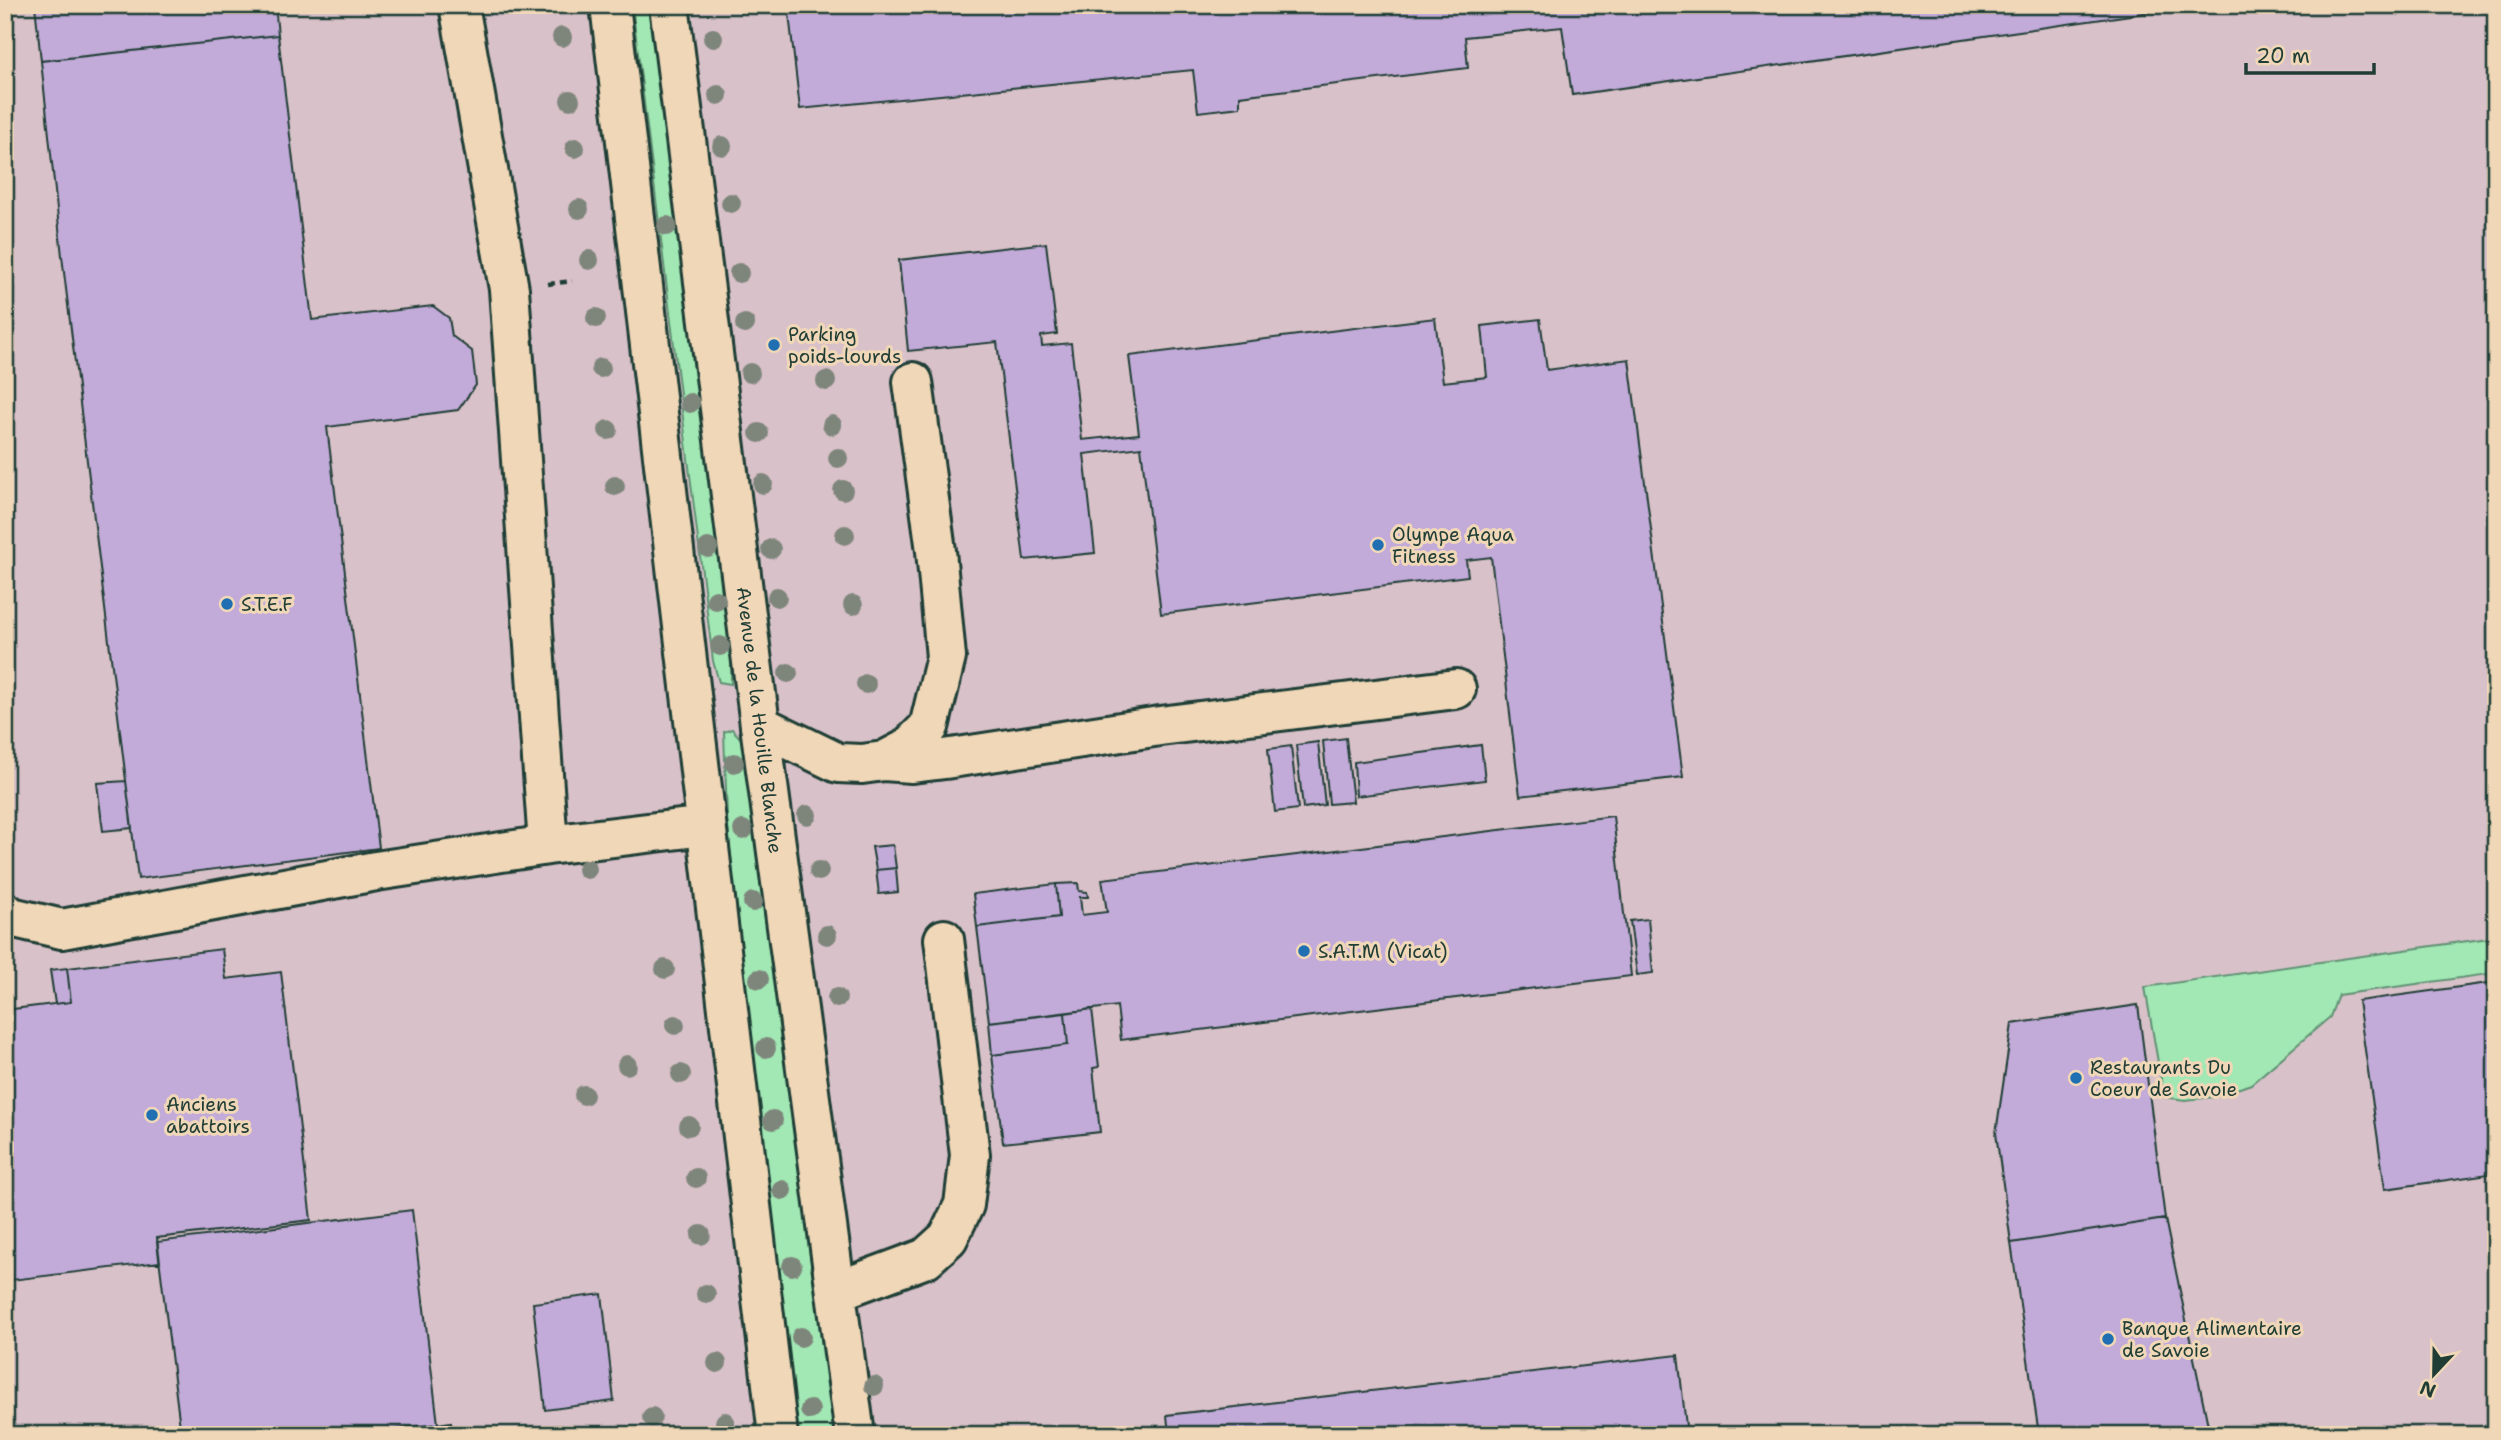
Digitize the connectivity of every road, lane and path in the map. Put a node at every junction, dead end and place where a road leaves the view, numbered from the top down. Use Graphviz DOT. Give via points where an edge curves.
graph roads {
  1 [pos="459,5"];
  2 [pos="610,5"];
  3 [pos="669,5"];
  4 [pos="913,382"];
  5 [pos="1455,689"];
  6 [pos="760,725"];
  7 [pos="884,761"];
  8 [pos="705,826"];
  9 [pos="548,845"];
  10 [pos="5,912"];
  11 [pos="944,939"];
  12 [pos="837,1291"];
  13 [pos="778,1435"];
  14 [pos="855,1435"];
  1 -- 9 [label="main road" via="509,289"];
  2 -- 8 [label="main road"];
  3 -- 6 [label="main road, Avenue de la Houille Blanche"];
  4 -- 7 [label="main road" via="946,657 929,727 907,749"];
  5 -- 7 [label="main road" via="945,759"];
  6 -- 7 [label="main road" via="838,763"];
  6 -- 12 [label="main road, Avenue de la Houille Blanche"];
  8 -- 9 [label="main road"];
  8 -- 13 [label="main road"];
  9 -- 10 [label="main road" via="376,871 62,929"];
  11 -- 12 [label="main road" via="970,1155 964,1205 948,1238 926,1258"];
  12 -- 14 [label="main road, Avenue de la Houille Blanche"];
}
